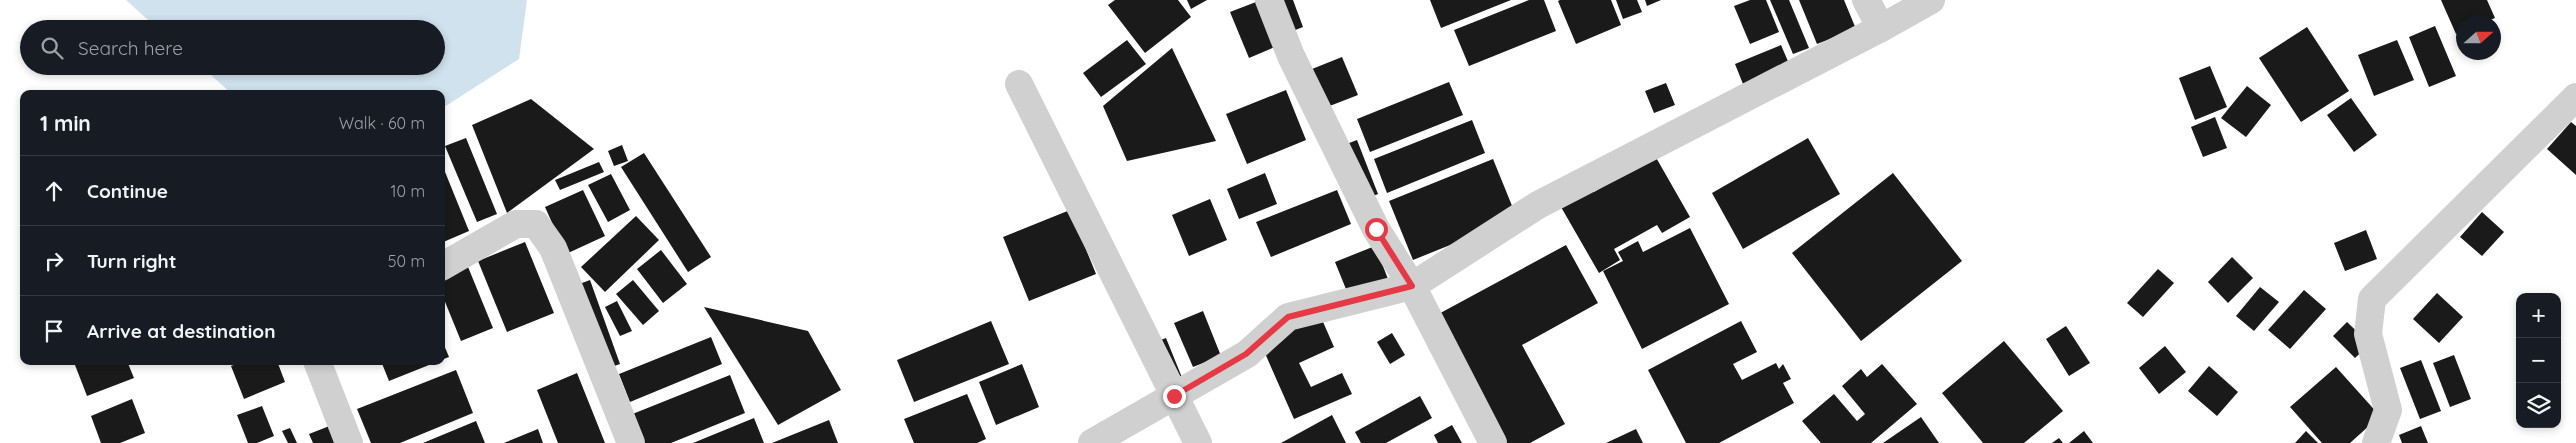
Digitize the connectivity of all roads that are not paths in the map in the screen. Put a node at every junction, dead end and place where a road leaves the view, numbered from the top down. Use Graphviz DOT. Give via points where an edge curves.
graph roads {
  1 [pos="1269,0"];
  2 [pos="1866,0"];
  3 [pos="1931,0"];
  4 [pos="1881,28"];
  5 [pos="1019,84"];
  6 [pos="2576,97"];
  7 [pos="445,265"];
  8 [pos="1412,286"];
  9 [pos="319,365"];
  10 [pos="1174,396"];
  11 [pos="349,443"];
  12 [pos="631,443"];
  13 [pos="1092,443"];
  14 [pos="1198,443"];
  15 [pos="1493,443"];
  16 [pos="2376,443"];
  1 -- 8 [label="street" via="1291,56 1376,229"];
  2 -- 4 [label="street"];
  3 -- 4 [label="street"];
  4 -- 8 [label="street" via="1538,205"];
  5 -- 10 [label="street"];
  6 -- 16 [label="street" via="2372,299 2368,334 2388,410"];
  7 -- 12 [label="street" via="516,224 536,224 553,248"];
  8 -- 10 [label="street" via="1288,317 1246,354"];
  8 -- 15 [label="street"];
  9 -- 11 [label="street"];
  10 -- 13 [label="street"];
  10 -- 14 [label="street"];
}
